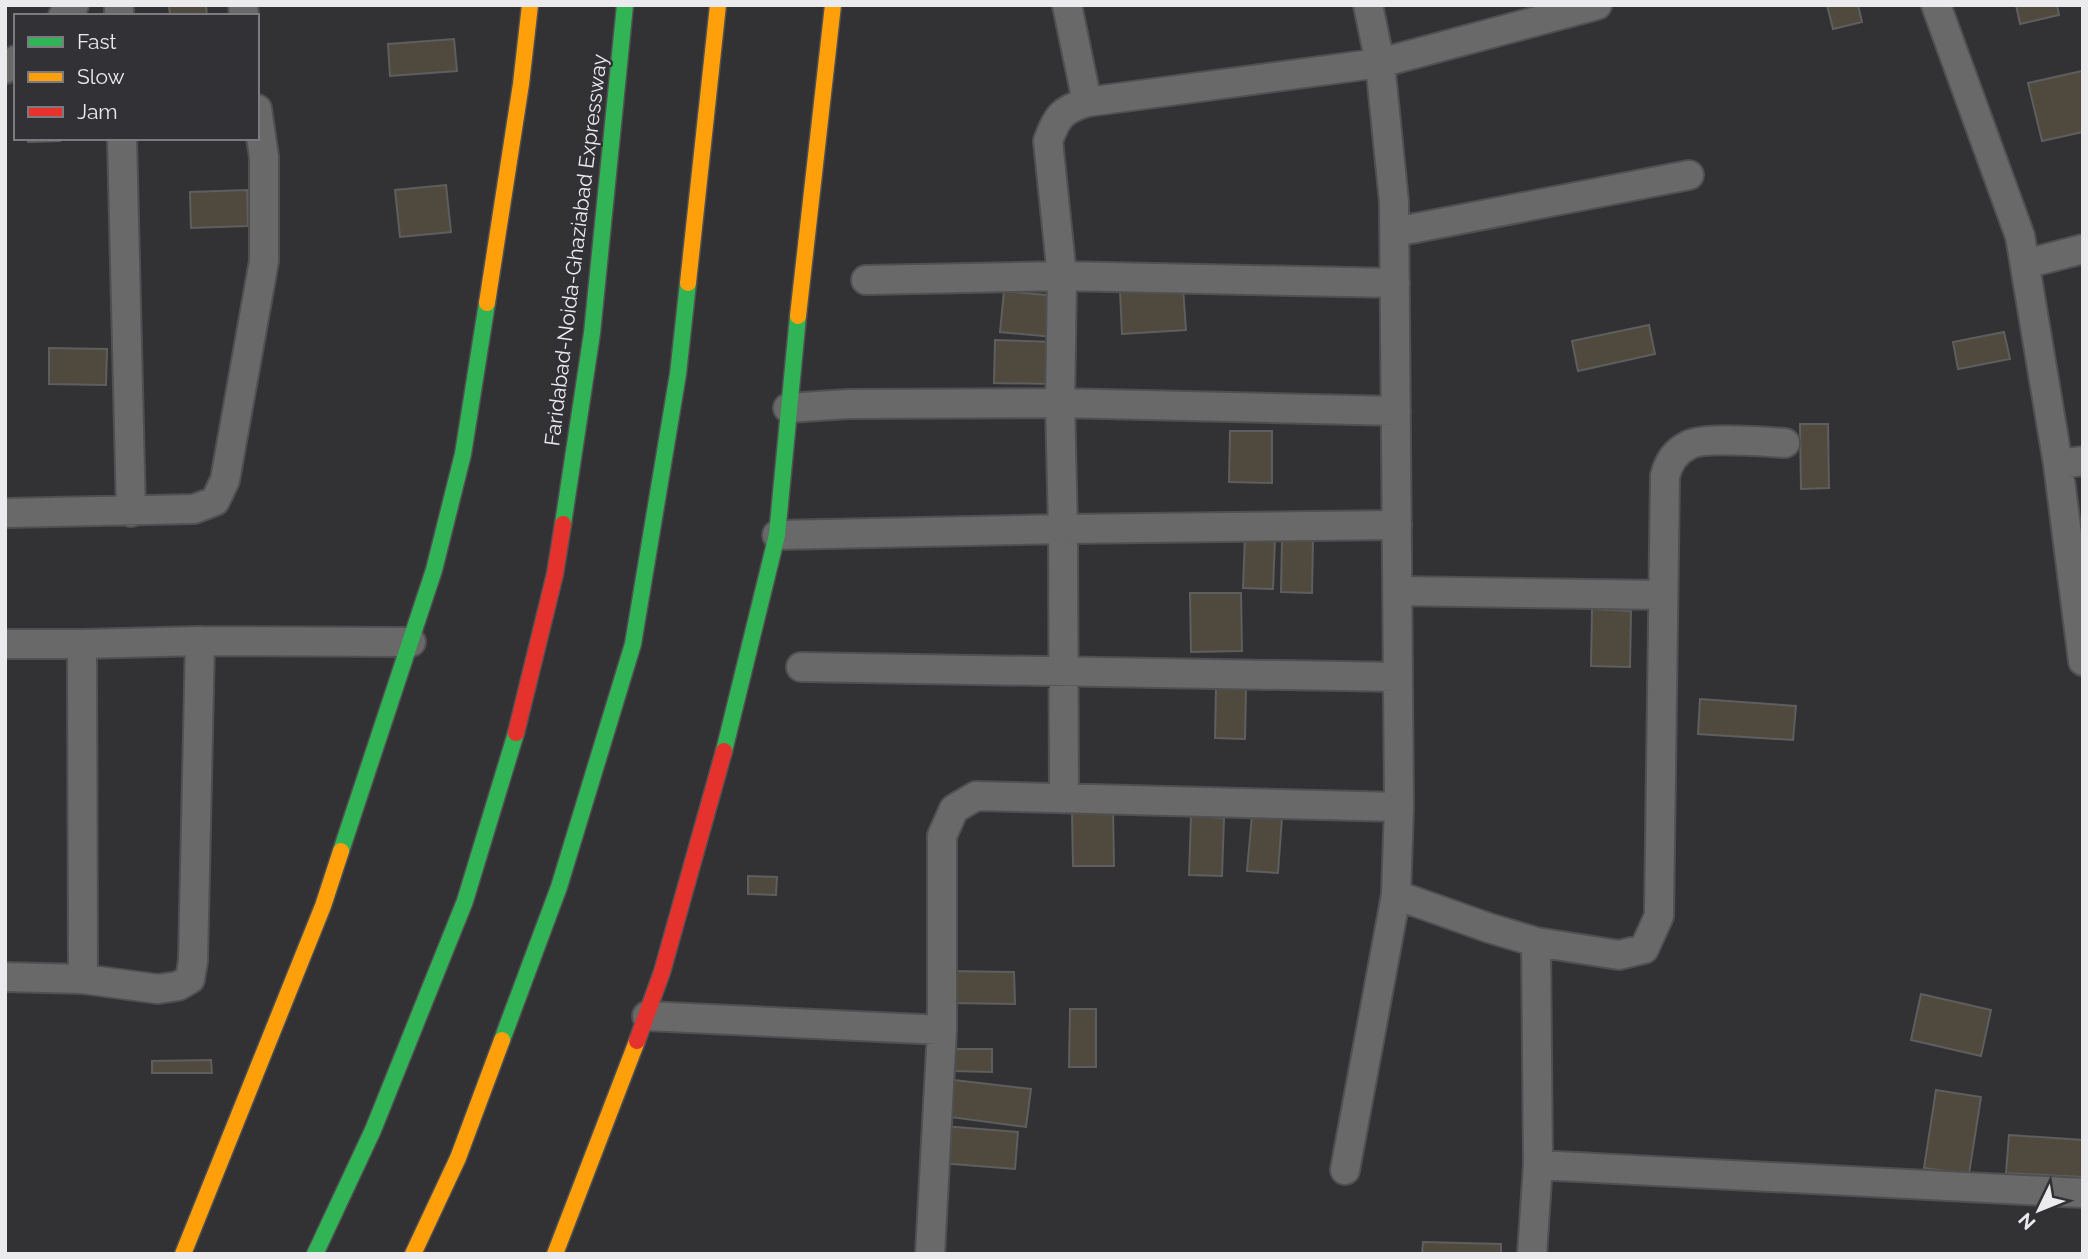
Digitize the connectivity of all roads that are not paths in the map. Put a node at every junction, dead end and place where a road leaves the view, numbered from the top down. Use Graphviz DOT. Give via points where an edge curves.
graph roads {
  1 [pos="530,5"];
  2 [pos="625,5"];
  3 [pos="718,5"];
  4 [pos="833,5"];
  5 [pos="1067,5"];
  6 [pos="1368,5"];
  7 [pos="1597,5"];
  8 [pos="1936,5"];
  9 [pos="1380,63"];
  10 [pos="1087,102"];
  11 [pos="259,123"];
  12 [pos="122,140"];
  13 [pos="1689,175"];
  14 [pos="1395,232"];
  15 [pos="2083,249"];
  16 [pos="2025,264"];
  17 [pos="1062,276"];
  18 [pos="866,280"];
  19 [pos="1395,283"];
  20 [pos="1060,402"];
  21 [pos="788,408"];
  22 [pos="1396,411"];
  23 [pos="1785,443"];
  24 [pos="2071,463"];
  25 [pos="131,512"];
  26 [pos="5,513"];
  27 [pos="1397,525"];
  28 [pos="1063,529"];
  29 [pos="777,535"];
  30 [pos="1398,591"];
  31 [pos="1663,595"];
  32 [pos="200,641"];
  33 [pos="411,642"];
  34 [pos="5,644"];
  35 [pos="82,644"];
  36 [pos="2083,661"];
  37 [pos="801,667"];
  38 [pos="1064,671"];
  39 [pos="1398,677"];
  40 [pos="1064,798"];
  41 [pos="1399,807"];
  42 [pos="1396,895"];
  43 [pos="1536,942"];
  44 [pos="5,977"];
  45 [pos="83,979"];
  46 [pos="647,1016"];
  47 [pos="942,1030"];
  48 [pos="1538,1165"];
  49 [pos="1345,1170"];
  50 [pos="2083,1193"];
  51 [pos="183,1254"];
  52 [pos="315,1254"];
  53 [pos="413,1254"];
  54 [pos="555,1254"];
  55 [pos="930,1254"];
  56 [pos="1532,1254"];
  1 -- 33 [label="street" via="522,83 463,454"];
  2 -- 52 [label="street, Faridabad-Noida-Ghaziabad Expressway" via="592,333 555,574 513,744 465,901 373,1130"];
  3 -- 53 [label="street" via="678,374 633,644 559,887 458,1158"];
  4 -- 21 [label="street"];
  5 -- 10 [label="street"];
  6 -- 9 [label="street"];
  7 -- 9 [label="street"];
  8 -- 16 [label="street" via="2021,236"];
  9 -- 10 [label="street"];
  9 -- 14 [label="street"];
  10 -- 17 [label="street" via="1066,109 1054,123 1048,141"];
  11 -- 25 [label="street" via="264,158 264,261 225,480 215,501 194,509"];
  12 -- 25 [label="street"];
  13 -- 14 [label="street"];
  14 -- 19 [label="street"];
  15 -- 16 [label="street"];
  16 -- 24 [label="street"];
  17 -- 18 [label="street"];
  17 -- 19 [label="street"];
  17 -- 20 [label="street"];
  19 -- 22 [label="street"];
  20 -- 21 [label="street"];
  20 -- 22 [label="street"];
  20 -- 28 [label="street"];
  21 -- 29 [label="street"];
  22 -- 27 [label="street"];
  23 -- 31 [label="street" via="1700,441 1687,445 1669,463"];
  24 -- 36 [label="street"];
  25 -- 26 [label="street"];
  27 -- 28 [label="street"];
  27 -- 30 [label="street"];
  28 -- 29 [label="street"];
  28 -- 38 [label="street"];
  29 -- 46 [label="street" via="717,779"];
  30 -- 31 [label="street"];
  30 -- 39 [label="street"];
  31 -- 43 [label="street" via="1659,916 1644,949 1619,955"];
  32 -- 33 [label="street"];
  32 -- 35 [label="street"];
  32 -- 45 [label="street" via="190,979 158,989"];
  33 -- 51 [label="street" via="323,906"];
  34 -- 35 [label="street"];
  35 -- 45 [label="street"];
  37 -- 38 [label="street"];
  38 -- 39 [label="street"];
  38 -- 40 [label="street"];
  39 -- 41 [label="street"];
  40 -- 41 [label="street"];
  40 -- 47 [label="street" via="976,796 954,809 942,836"];
  41 -- 42 [label="street"];
  42 -- 43 [label="street"];
  42 -- 49 [label="street"];
  43 -- 48 [label="street"];
  44 -- 45 [label="street"];
  46 -- 47 [label="street"];
  46 -- 54 [label="street"];
  47 -- 55 [label="street"];
  48 -- 50 [label="street"];
  48 -- 56 [label="street"];
}
